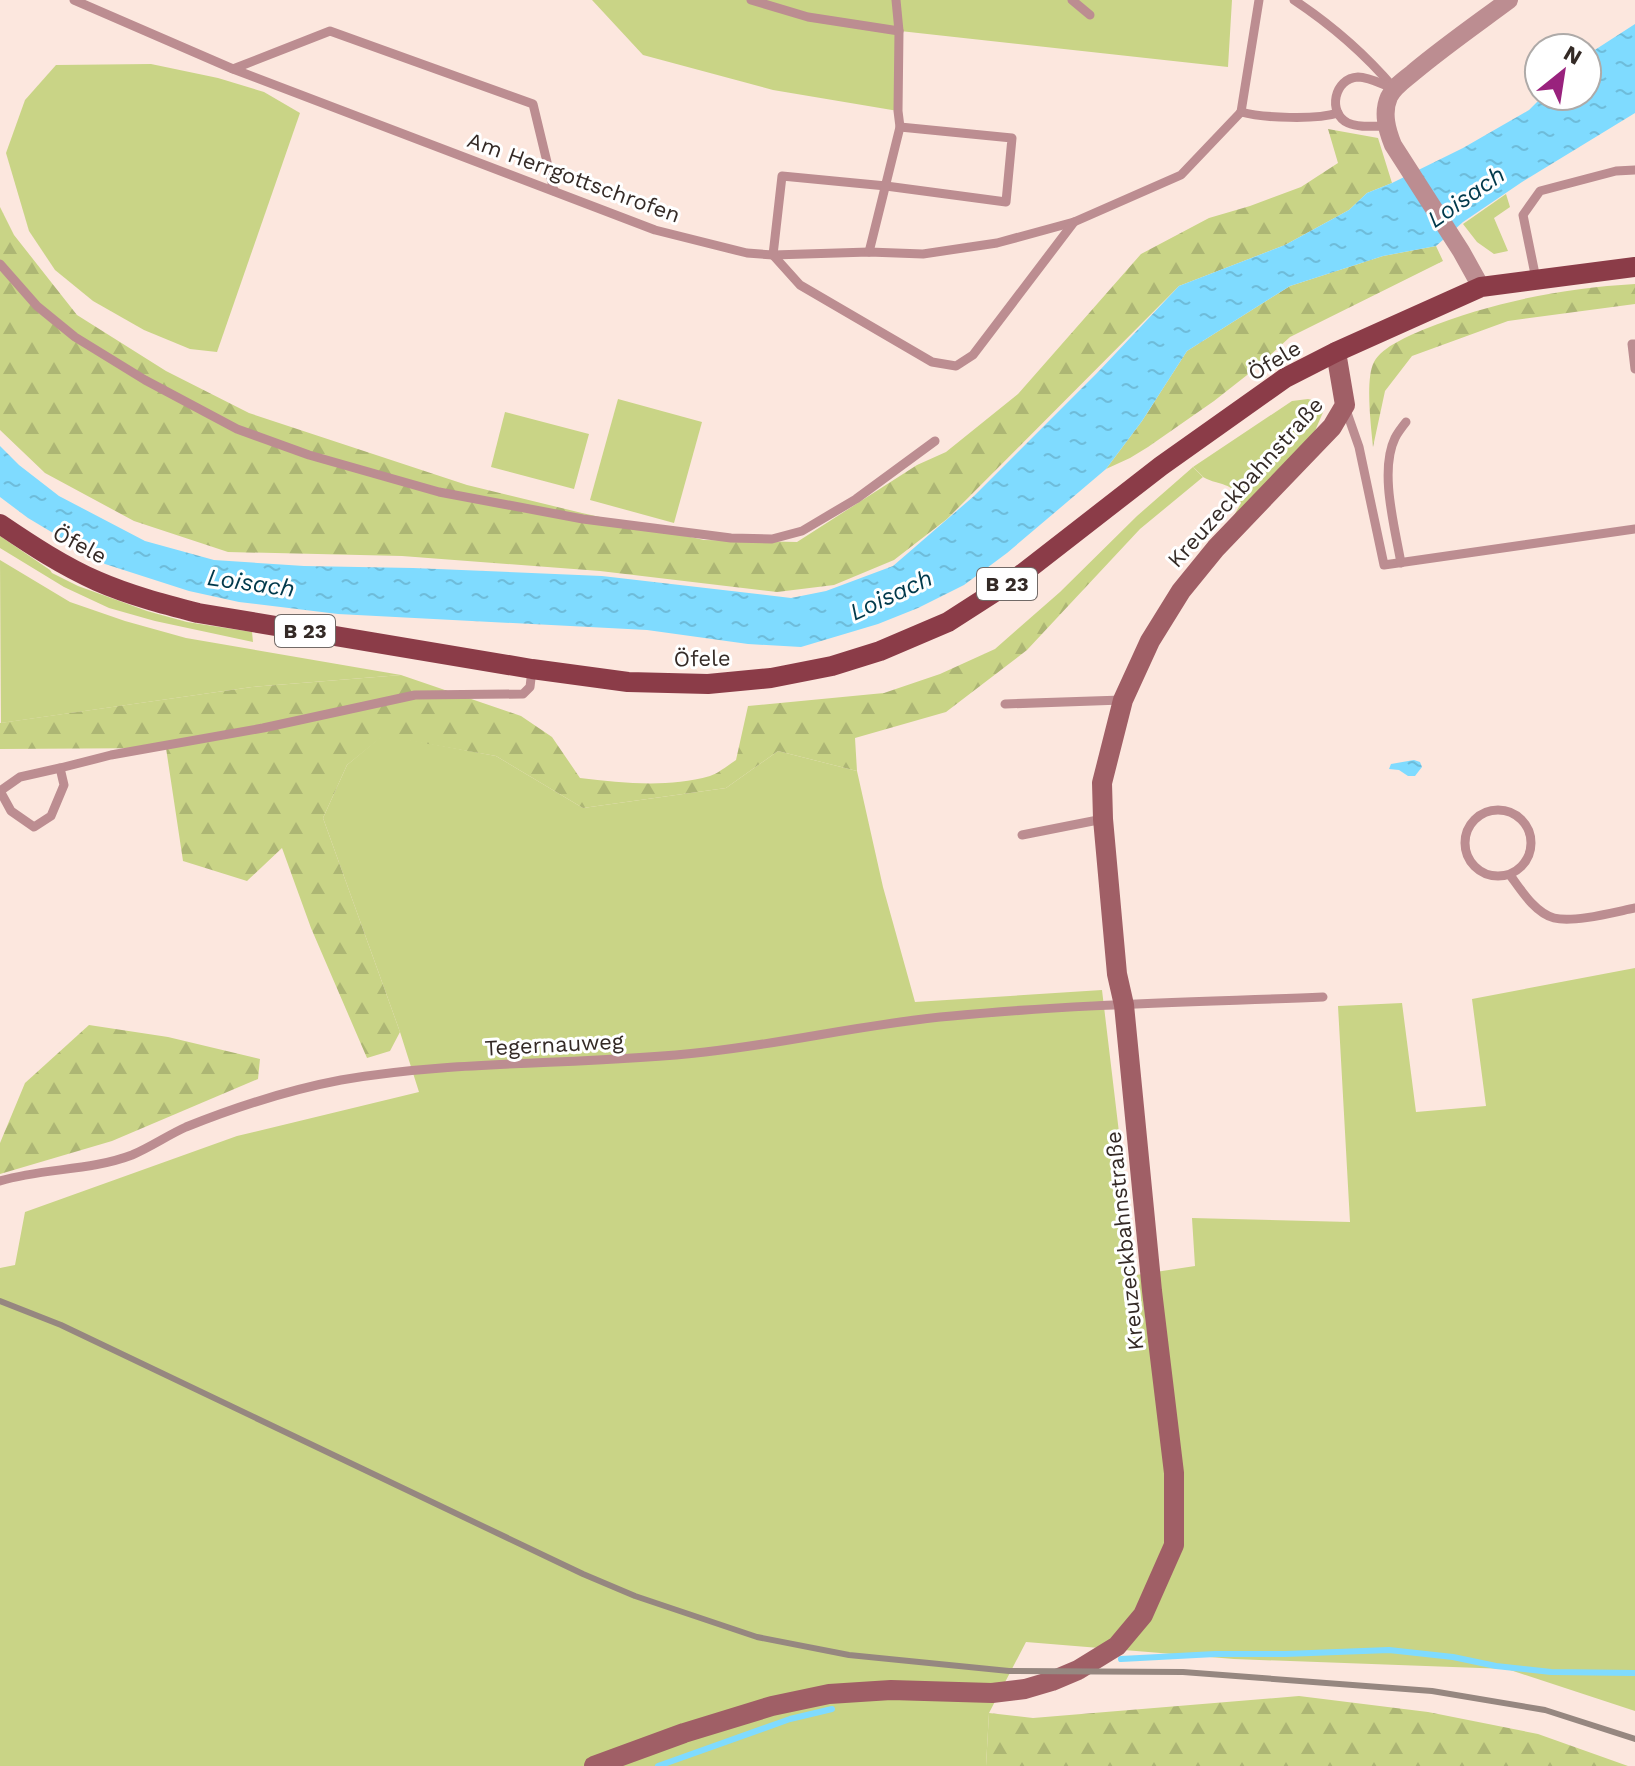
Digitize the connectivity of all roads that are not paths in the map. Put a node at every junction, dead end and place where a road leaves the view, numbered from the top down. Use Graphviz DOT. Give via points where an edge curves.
graph roads {
  1 [pos="74,0"];
  2 [pos="751,0"];
  3 [pos="896,0"];
  4 [pos="1072,0"];
  5 [pos="1259,0"];
  6 [pos="1294,0"];
  7 [pos="1509,0"];
  8 [pos="1090,15"];
  9 [pos="899,31"];
  10 [pos="233,69"];
  11 [pos="1395,89"];
  12 [pos="1241,112"];
  13 [pos="1338,113"];
  14 [pos="1386,126"];
  15 [pos="900,127"];
  16 [pos="1635,170"];
  17 [pos="886,186"];
  18 [pos="554,191"];
  19 [pos="1074,222"];
  20 [pos="869,252"];
  21 [pos="773,255"];
  22 [pos="0,264"];
  23 [pos="1635,267"];
  24 [pos="1536,279"];
  25 [pos="1481,287"];
  26 [pos="1635,344"];
  27 [pos="1336,352"];
  28 [pos="1635,369"];
  29 [pos="1345,405"];
  30 [pos="1406,422"];
  31 [pos="935,441"];
  32 [pos="0,524"];
  33 [pos="1635,529"];
  34 [pos="1401,563"];
  35 [pos="532,669"];
  36 [pos="1123,700"];
  37 [pos="1005,704"];
  38 [pos="60,768"];
  39 [pos="0,791"];
  40 [pos="1103,819"];
  41 [pos="1022,835"];
  42 [pos="1510,875"];
  43 [pos="1635,908"];
  44 [pos="1323,997"];
  45 [pos="1124,1005"];
  46 [pos="0,1181"];
  47 [pos="594,1766"];
  1 -- 10 [label="lane, Am Herrgottschrofen"];
  2 -- 9 [label="lane" via="808,17"];
  3 -- 9 [label="lane"];
  4 -- 8 [label="lane"];
  5 -- 12 [label="lane"];
  6 -- 11 [label="lane" via="1375,66"];
  7 -- 11 [label="street"];
  9 -- 15 [label="lane"];
  10 -- 18 [label="lane, Am Herrgottschrofen"];
  10 -- 18 [label="lane" via="330,31 533,104"];
  11 -- 13 [label="lane" via="1351,79 1335,97"];
  11 -- 14 [label="street" via="1386,107"];
  12 -- 13 [label="lane"];
  12 -- 19 [label="lane, Am Herrgottschrofen" via="1181,175"];
  13 -- 14 [label="lane" via="1357,126"];
  14 -- 25 [label="street"];
  15 -- 17 [label="lane"];
  15 -- 17 [label="lane" via="1012,138 1006,202"];
  16 -- 24 [label="lane" via="1540,191 1523,215"];
  17 -- 20 [label="lane"];
  17 -- 21 [label="lane" via="782,176"];
  18 -- 21 [label="lane, Am Herrgottschrofen" via="655,230"];
  19 -- 20 [label="lane, Am Herrgottschrofen" via="938,252"];
  19 -- 21 [label="lane" via="973,355 956,366 932,362 800,285"];
  20 -- 21 [label="lane, Am Herrgottschrofen"];
  22 -- 31 [label="lane" via="37,306 75,337 237,429 439,492 583,519 772,539 802,531 856,499"];
  23 -- 24 [label="main road, B 23"];
  24 -- 25 [label="main road, B 23"];
  25 -- 27 [label="main road, B 23"];
  26 -- 28 [label="lane"];
  27 -- 29 [label="street, Kreuzeckbahnstraße"];
  27 -- 35 [label="main road, Öfele / B 23" via="1285,378 1018,577 948,622 880,651 771,678 708,684 628,682"];
  29 -- 34 [label="lane" via="1384,565"];
  29 -- 36 [label="street, Kreuzeckbahnstraße" via="1332,427 1181,591"];
  30 -- 34 [label="lane" via="1389,458 1389,496"];
  32 -- 35 [label="main road, Öfele / B 23" via="95,580 148,600"];
  33 -- 34 [label="lane"];
  35 -- 38 [label="lane" via="530,687 523,694 415,695"];
  36 -- 37 [label="lane"];
  36 -- 40 [label="street, Kreuzeckbahnstraße" via="1102,783"];
  38 -- 39 [label="lane" via="20,777"];
  38 -- 39 [label="lane" via="64,785 51,816 34,827 11,811"];
  40 -- 41 [label="lane"];
  40 -- 45 [label="street, Kreuzeckbahnstraße"];
  42 -- 42 [label="lane" via="1527,861 1529,831 1515,814 1484,813 1468,828 1465,850 1477,870"];
  42 -- 43 [label="lane" via="1536,908 1554,918"];
  44 -- 45 [label="lane, Tegernauweg"];
  45 -- 46 [label="lane, Tegernauweg" via="952,1016 705,1052 412,1071 339,1081 265,1098 186,1127 134,1154"];
  45 -- 47 [label="street, Kreuzeckbahnstraße" via="1174,1473 1174,1545 1143,1615 1117,1646 1078,1670 1035,1686 992,1693 829,1694 772,1706"];
}
